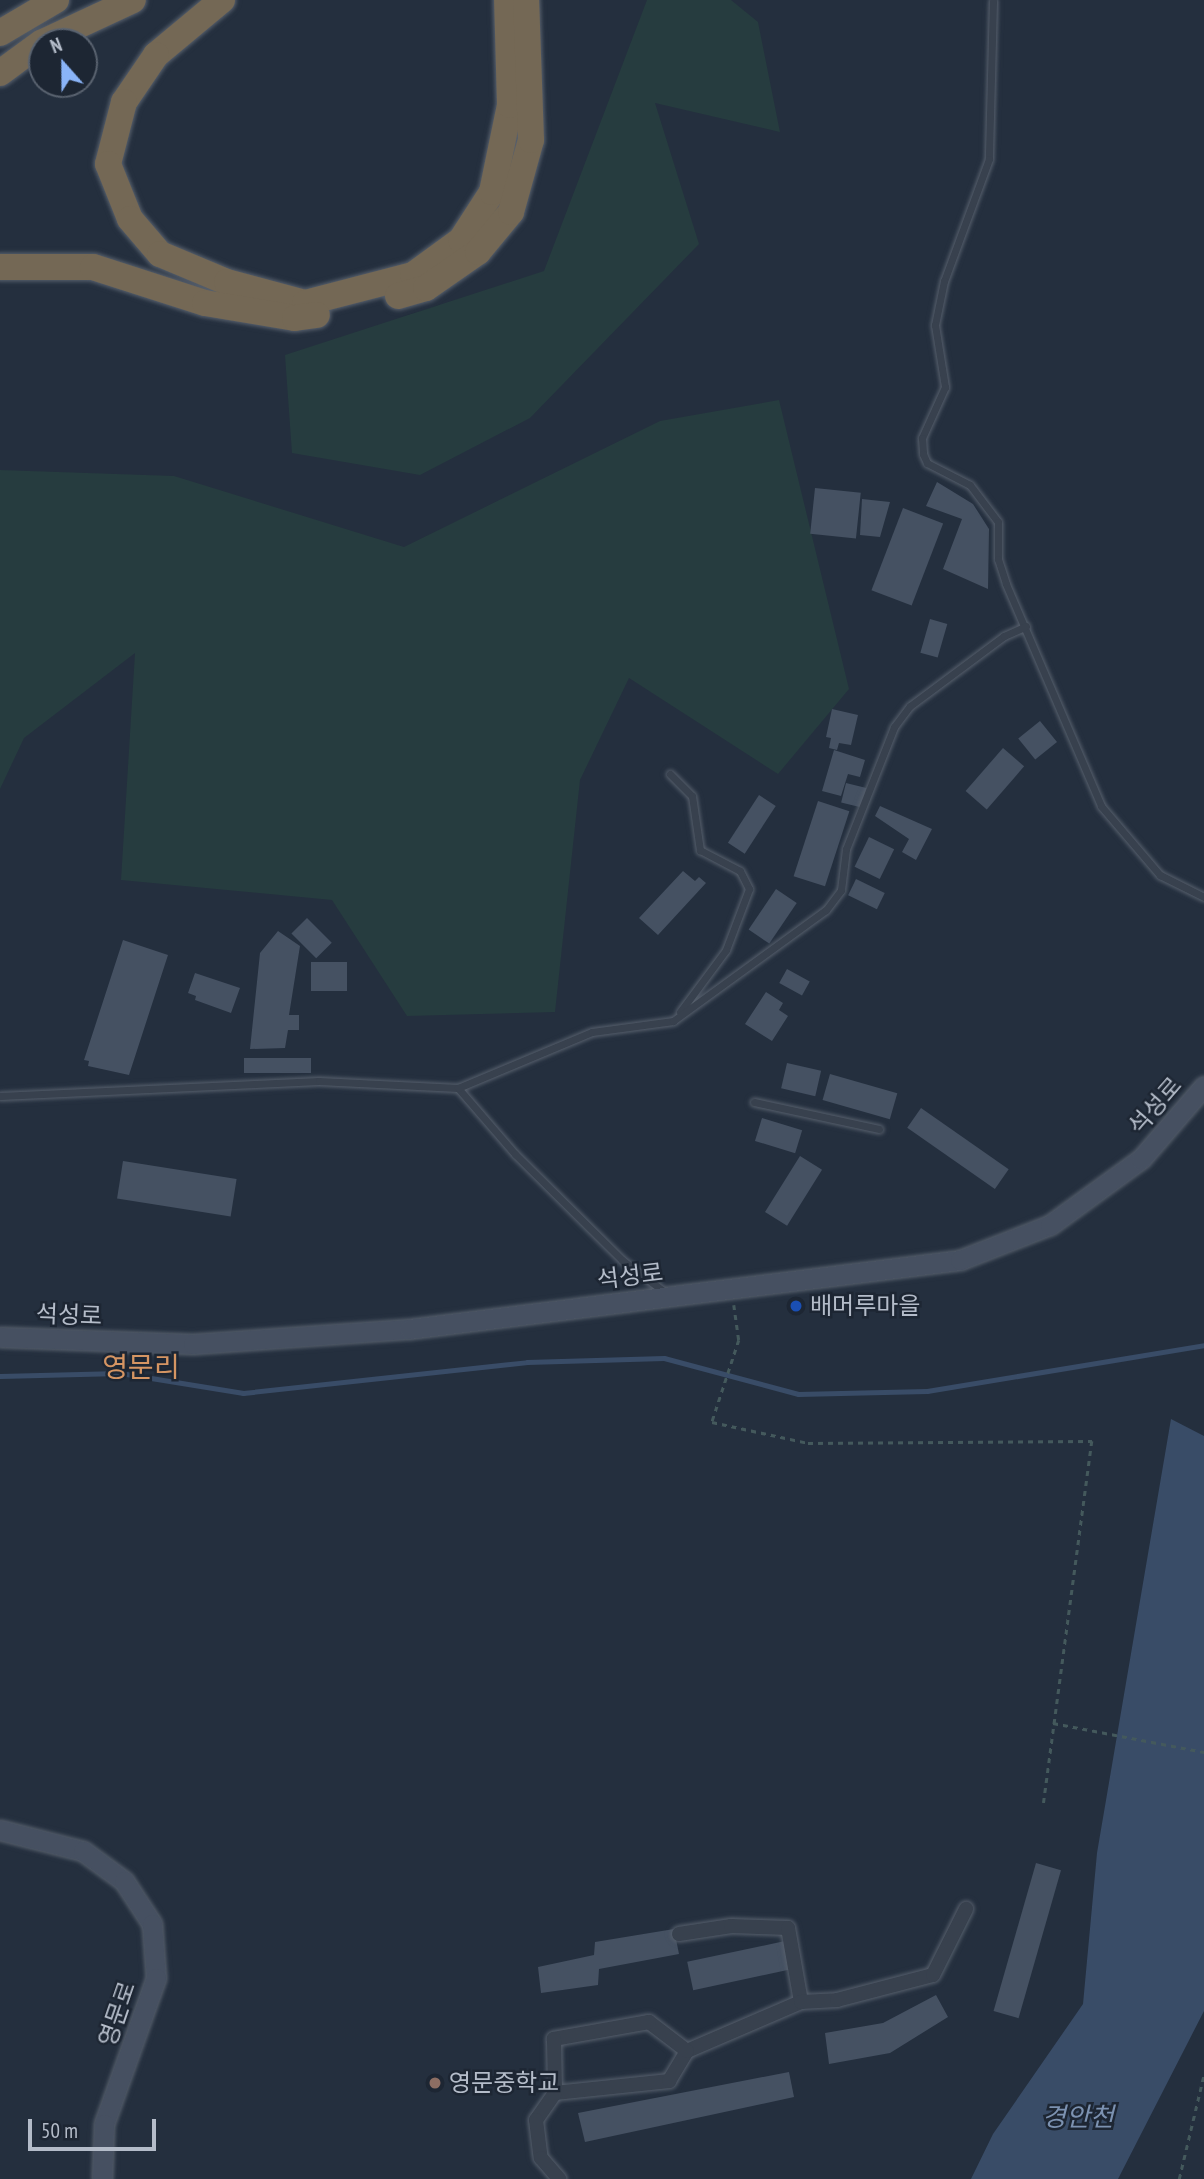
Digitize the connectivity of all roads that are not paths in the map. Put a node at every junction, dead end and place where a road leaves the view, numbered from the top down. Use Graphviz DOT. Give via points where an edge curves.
graph roads {
  1 [pos="56,0"];
  2 [pos="133,0"];
  3 [pos="222,0"];
  4 [pos="507,0"];
  5 [pos="526,0"];
  6 [pos="993,1"];
  7 [pos="72,28"];
  8 [pos="0,33"];
  9 [pos="28,52"];
  10 [pos="0,73"];
  11 [pos="0,267"];
  12 [pos="1027,625"];
  13 [pos="670,774"];
  14 [pos="1204,897"];
  15 [pos="673,1021"];
  16 [pos="1204,1087"];
  17 [pos="458,1088"];
  18 [pos="0,1096"];
  19 [pos="754,1102"];
  20 [pos="879,1129"];
  21 [pos="669,1295"];
  22 [pos="0,1337"];
  23 [pos="0,1830"];
  24 [pos="966,1909"];
  25 [pos="678,1934"];
  26 [pos="801,2002"];
  27 [pos="687,2051"];
  28 [pos="555,2093"];
  29 [pos="102,2179"];
  30 [pos="559,2179"];
  1 -- 8 [label="highway"];
  2 -- 7 [label="highway"];
  3 -- 4 [label="highway" via="156,55 124,102 108,164 130,219 160,254 227,282 305,303 412,275 461,240 492,192 510,105"];
  5 -- 11 [label="highway" via="531,140 511,212 478,252 426,288 354,310 295,318 205,303 93,267"];
  6 -- 12 [label="lane" via="989,159 944,281 936,325 945,387 922,438 927,463 970,485 988,504 998,522 998,559"];
  9 -- 10 [label="highway"];
  12 -- 14 [label="lane" via="1101,806 1160,875"];
  12 -- 15 [label="lane" via="1004,636 910,706 894,727 846,849 841,890 826,910"];
  13 -- 15 [label="lane" via="692,796 700,850 740,871 749,889 726,950 705,984"];
  15 -- 17 [label="lane" via="592,1032"];
  16 -- 21 [label="street, 석성로" via="1141,1159 1050,1225 960,1260 732,1291"];
  17 -- 18 [label="lane" via="319,1081"];
  17 -- 21 [label="lane" via="515,1154 622,1260"];
  19 -- 20 [label="lane"];
  21 -- 22 [label="street, 석성로" via="410,1329 193,1344"];
  23 -- 29 [label="street, 영문로" via="83,1851 124,1881 152,1924 156,1978 104,2124"];
  24 -- 26 [label="street" via="933,1976 836,2000"];
  25 -- 26 [label="street" via="731,1926 788,1928"];
  26 -- 27 [label="street"];
  27 -- 28 [label="street" via="669,2081"];
  27 -- 28 [label="street" via="649,2022 554,2039"];
  28 -- 30 [label="street" via="536,2120 541,2158"];
}
